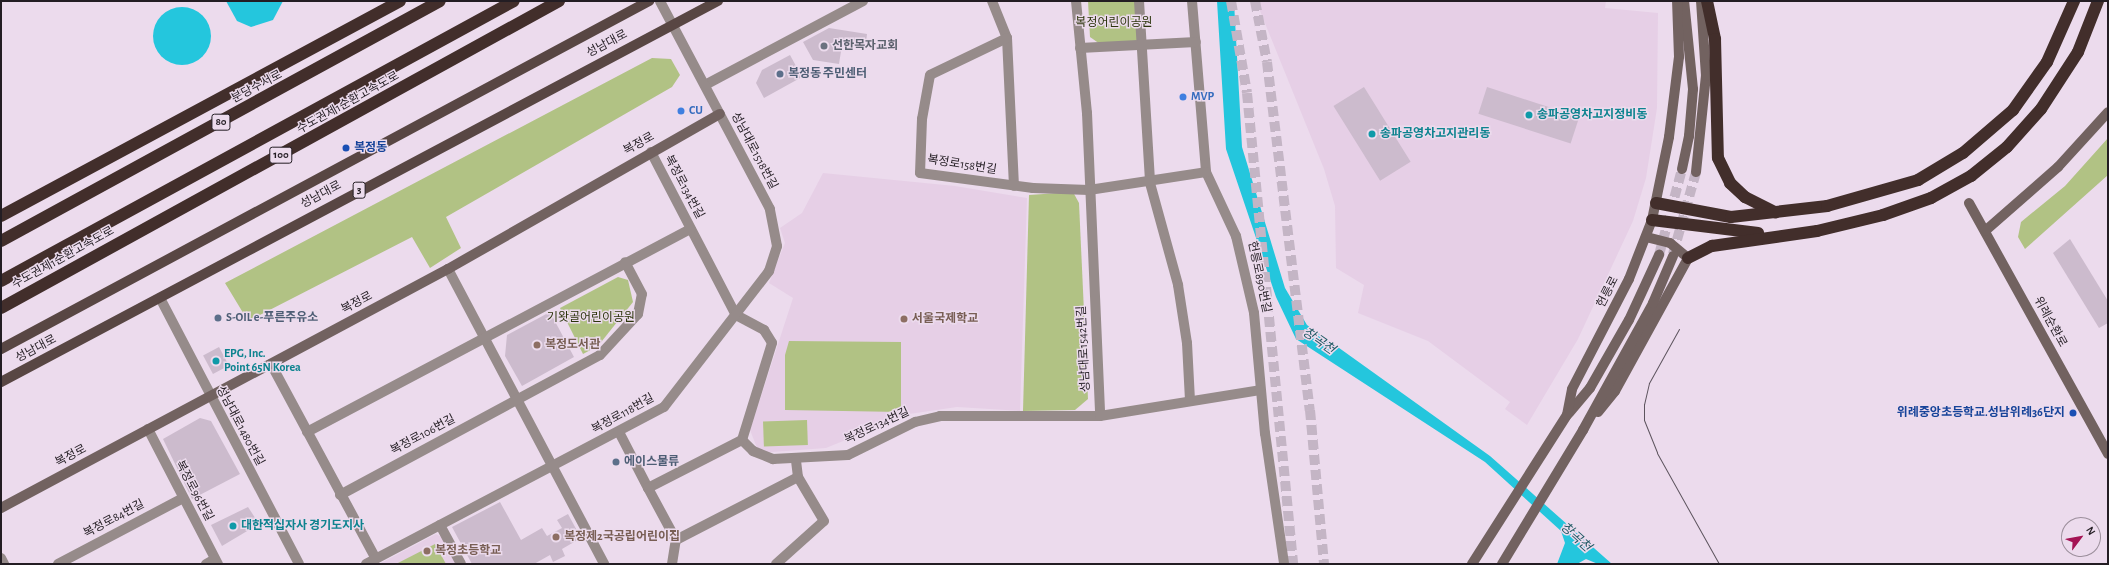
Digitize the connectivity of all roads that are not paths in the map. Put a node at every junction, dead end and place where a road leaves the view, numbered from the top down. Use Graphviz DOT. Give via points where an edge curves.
graph roads {
  1 [pos="400,1"];
  2 [pos="440,1"];
  3 [pos="514,1"];
  4 [pos="559,1"];
  5 [pos="649,1"];
  6 [pos="660,1"];
  7 [pos="718,1"];
  8 [pos="863,1"];
  9 [pos="992,1"];
  10 [pos="1076,1"];
  11 [pos="1139,1"];
  12 [pos="1192,1"];
  13 [pos="1677,1"];
  14 [pos="1684,1"];
  15 [pos="1701,1"];
  16 [pos="1707,1"];
  17 [pos="2074,1"];
  18 [pos="2098,1"];
  19 [pos="672,25"];
  20 [pos="1007,38"];
  21 [pos="1196,42"];
  22 [pos="1143,47"];
  23 [pos="1080,48"];
  24 [pos="705,85"];
  25 [pos="2108,112"];
  26 [pos="720,114"];
  27 [pos="651,152"];
  28 [pos="1682,169"];
  29 [pos="1206,172"];
  30 [pos="1696,172"];
  31 [pos="1150,183"];
  32 [pos="1014,186"];
  33 [pos="1089,190"];
  34 [pos="1656,203"];
  35 [pos="1969,203"];
  36 [pos="1776,212"];
  37 [pos="1,216"];
  38 [pos="1652,220"];
  39 [pos="691,229"];
  40 [pos="1985,231"];
  41 [pos="1775,235"];
  42 [pos="1646,237"];
  43 [pos="1,241"];
  44 [pos="1659,255"];
  45 [pos="1673,256"];
  46 [pos="1688,258"];
  47 [pos="625,262"];
  48 [pos="448,269"];
  49 [pos="1,281"];
  50 [pos="160,298"];
  51 [pos="1,308"];
  52 [pos="736,315"];
  53 [pos="484,336"];
  54 [pos="1,349"];
  55 [pos="271,364"];
  56 [pos="1,382"];
  57 [pos="1260,390"];
  58 [pos="210,396"];
  59 [pos="518,399"];
  60 [pos="1190,400"];
  61 [pos="1567,415"];
  62 [pos="1100,416"];
  63 [pos="148,430"];
  64 [pos="1583,430"];
  65 [pos="307,432"];
  66 [pos="619,432"];
  67 [pos="742,440"];
  68 [pos="2108,454"];
  69 [pos="796,460"];
  70 [pos="554,466"];
  71 [pos="798,477"];
  72 [pos="648,488"];
  73 [pos="340,495"];
  74 [pos="182,498"];
  75 [pos="1,508"];
  76 [pos="440,525"];
  77 [pos="676,540"];
  78 [pos="1,558"];
  79 [pos="376,559"];
  80 [pos="217,562"];
  81 [pos="4,564"];
  82 [pos="58,564"];
  83 [pos="206,564"];
  84 [pos="299,564"];
  85 [pos="366,564"];
  86 [pos="461,564"];
  87 [pos="604,564"];
  88 [pos="672,564"];
  89 [pos="776,564"];
  90 [pos="1284,564"];
  91 [pos="1472,564"];
  92 [pos="1502,564"];
  1 -- 37 [label="highway, 분당수서로 / 80"];
  2 -- 43 [label="highway, 분당수서로 / 80"];
  3 -- 49 [label="highway, 수도권제1순환고속도로 / 100"];
  4 -- 51 [label="highway, 수도권제1순환고속도로 / 100"];
  5 -- 54 [label="main road, 성남대로"];
  6 -- 19 [label="street, 성남대로1518번길"];
  7 -- 19 [label="main road, 성남대로 / 3"];
  8 -- 24 [label="street"];
  9 -- 20 [label="street, 복정로158번길"];
  10 -- 23 [label="street, 성남대로1542번길"];
  11 -- 22 [label="street"];
  12 -- 21 [label="street, 헌릉로890번길"];
  13 -- 34 [label="main road, 헌릉로" via="1679,57"];
  14 -- 28 [label="main road" via="1692,89 1690,136"];
  15 -- 30 [label="main road" via="1706,76"];
  16 -- 36 [label="highway" via="1715,39 1718,158 1730,183 1745,197"];
  17 -- 36 [label="highway" via="2054,48 2033,85 2003,120 1963,153 1905,186 1843,202"];
  18 -- 41 [label="highway" via="2078,52 2041,109 2007,147 1979,170 1911,206 1817,231"];
  19 -- 24 [label="street, 성남대로1518번길"];
  19 -- 50 [label="main road, 성남대로 / 3"];
  20 -- 32 [label="street, 복정로158번길"];
  20 -- 32 [label="street, 복정로158번길" via="930,75 922,119 920,173"];
  21 -- 22 [label="street"];
  21 -- 29 [label="street, 헌릉로890번길"];
  22 -- 23 [label="street"];
  22 -- 31 [label="street"];
  23 -- 33 [label="street, 성남대로1542번길"];
  24 -- 26 [label="street, 성남대로1518번길"];
  25 -- 40 [label="main road" via="2058,167"];
  26 -- 27 [label="main road, 복정로"];
  26 -- 52 [label="street, 성남대로1518번길" via="770,209 777,246 769,271"];
  27 -- 39 [label="street, 복정로134번길"];
  27 -- 48 [label="main road, 복정로"];
  29 -- 31 [label="street"];
  29 -- 57 [label="street, 헌릉로890번길" via="1236,236 1254,313"];
  31 -- 33 [label="street"];
  31 -- 60 [label="street" via="1178,285 1187,343"];
  32 -- 33 [label="street, 복정로158번길"];
  33 -- 62 [label="street, 성남대로1542번길"];
  34 -- 36 [label="highway" via="1731,217"];
  34 -- 38 [label="main road, 헌릉로"];
  35 -- 40 [label="main road, 위례순환로"];
  38 -- 41 [label="highway"];
  38 -- 42 [label="main road, 헌릉로"];
  39 -- 47 [label="street"];
  39 -- 52 [label="street, 복정로134번길"];
  40 -- 68 [label="main road, 위례순환로"];
  41 -- 46 [label="highway" via="1712,246"];
  42 -- 46 [label="main road" via="1670,243"];
  42 -- 61 [label="main road, 헌릉로" via="1629,279 1572,389"];
  44 -- 61 [label="main road" via="1625,327 1590,388"];
  45 -- 64 [label="main road" via="1653,303"];
  46 -- 64 [label="main road" via="1615,391"];
  47 -- 53 [label="street"];
  47 -- 59 [label="street" via="642,294 638,314 600,355"];
  48 -- 53 [label="street"];
  48 -- 55 [label="main road, 복정로"];
  50 -- 56 [label="main road, 성남대로 / 3"];
  50 -- 58 [label="street, 성남대로1480번길"];
  52 -- 66 [label="street, 복정로118번길" via="664,407"];
  52 -- 67 [label="street" via="764,330 772,343"];
  53 -- 59 [label="street"];
  53 -- 65 [label="street"];
  55 -- 58 [label="main road, 복정로"];
  55 -- 65 [label="street"];
  57 -- 60 [label="street"];
  57 -- 90 [label="street, 헌릉로890번길"];
  58 -- 63 [label="main road, 복정로"];
  58 -- 84 [label="street, 성남대로1480번길"];
  59 -- 70 [label="street"];
  59 -- 73 [label="street, 복정로106번길"];
  60 -- 62 [label="street"];
  61 -- 91 [label="main road, 헌릉로"];
  62 -- 69 [label="street, 복정로134번길" via="940,416 915,422 848,455"];
  63 -- 74 [label="street, 복정로96번길"];
  63 -- 75 [label="main road, 복정로"];
  64 -- 92 [label="main road"];
  65 -- 73 [label="street"];
  66 -- 70 [label="street, 복정로118번길"];
  66 -- 72 [label="street"];
  67 -- 69 [label="street, 복정로134번길" via="753,451 772,459"];
  67 -- 72 [label="street"];
  69 -- 71 [label="street"];
  70 -- 76 [label="street"];
  70 -- 87 [label="street"];
  71 -- 77 [label="street"];
  71 -- 89 [label="street" via="824,521"];
  72 -- 77 [label="street"];
  73 -- 79 [label="street"];
  74 -- 80 [label="street, 복정로96번길"];
  74 -- 82 [label="street, 복정로84번길"];
  76 -- 79 [label="street"];
  76 -- 86 [label="street"];
  77 -- 88 [label="street"];
  78 -- 81 [label="street"];
  79 -- 85 [label="street"];
  80 -- 83 [label="street"];
}
